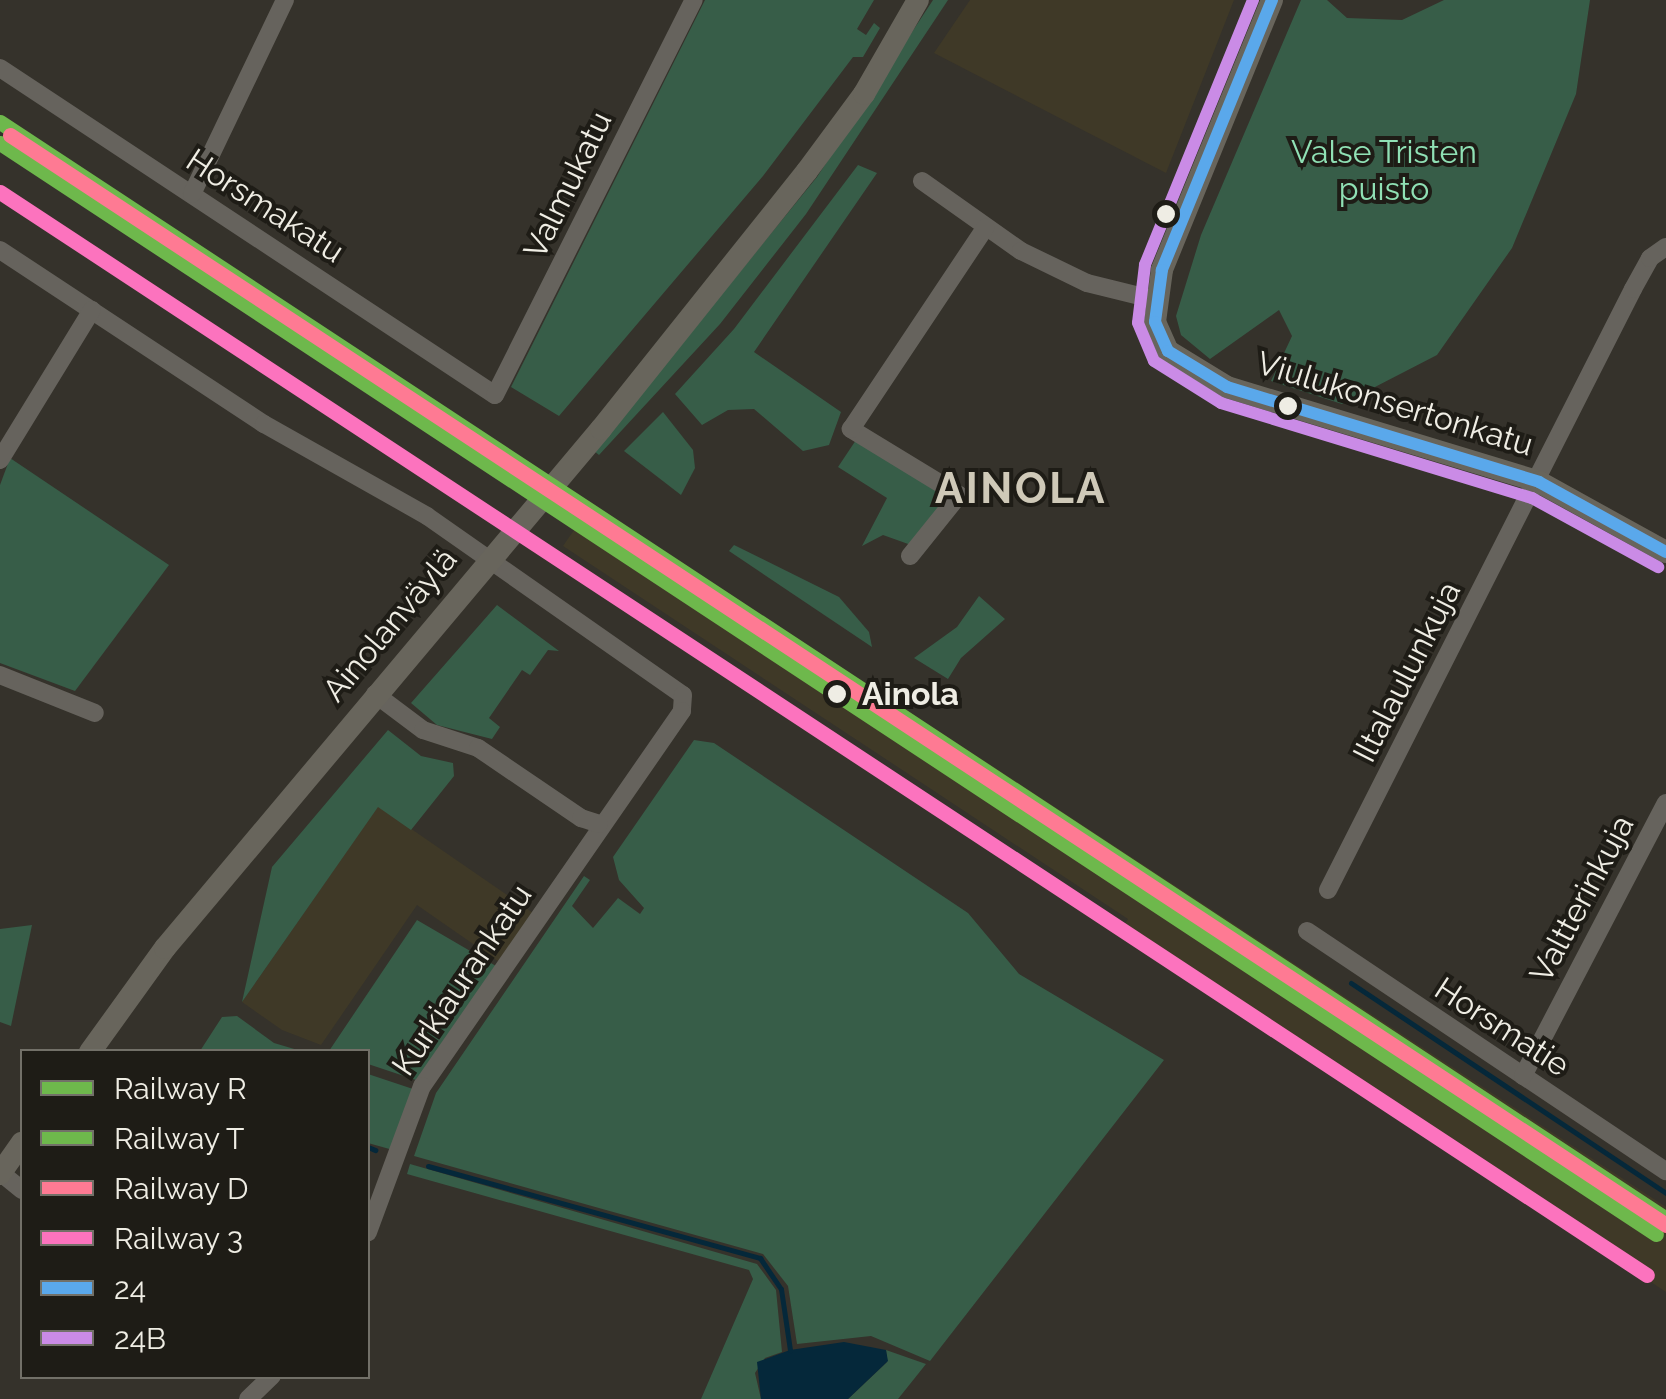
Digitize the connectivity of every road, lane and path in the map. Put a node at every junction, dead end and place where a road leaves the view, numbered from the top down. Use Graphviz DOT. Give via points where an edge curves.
graph roads {
  1 [pos="285,0"];
  2 [pos="694,0"];
  3 [pos="918,0"];
  4 [pos="1269,2"];
  5 [pos="0,68"];
  6 [pos="922,181"];
  7 [pos="192,194"];
  8 [pos="984,228"];
  9 [pos="1666,247"];
  10 [pos="0,250"];
  11 [pos="1156,300"];
  12 [pos="92,310"];
  13 [pos="495,396"];
  14 [pos="0,460"];
  15 [pos="1539,482"];
  16 [pos="1666,552"];
  17 [pos="910,556"];
  18 [pos="0,675"];
  19 [pos="375,694"];
  20 [pos="94,712"];
  21 [pos="1666,803"];
  22 [pos="598,824"];
  23 [pos="1328,890"];
  24 [pos="1306,931"];
  25 [pos="92,1049"];
  26 [pos="1522,1076"];
  27 [pos="1666,1171"];
  28 [pos="370,1227"];
  29 [pos="269,1379"];
  30 [pos="248,1399"];
  1 -- 7 [label="street"];
  2 -- 13 [label="street, Valmukatu"];
  3 -- 19 [label="main road, Ainolanväylä" via="864,94 807,171"];
  4 -- 11 [label="main road"];
  5 -- 7 [label="street, Horsmakatu"];
  6 -- 8 [label="street"];
  7 -- 13 [label="street, Horsmakatu"];
  8 -- 11 [label="street" via="1087,282"];
  8 -- 17 [label="street" via="851,429 959,494"];
  9 -- 15 [label="street, Iltalaulunkuja" via="1650,258 1633,289"];
  10 -- 12 [label="street"];
  11 -- 15 [label="main road, Viulukonsertonkatu" via="1158,336 1204,379"];
  12 -- 14 [label="street"];
  12 -- 22 [label="street, Kurkiaurankatu" via="264,424 449,530 683,695 682,711"];
  15 -- 16 [label="main road, Viulukonsertonkatu"];
  15 -- 23 [label="street, Iltalaulunkuja"];
  18 -- 20 [label="street"];
  19 -- 22 [label="street" via="423,730 478,748"];
  19 -- 25 [label="main road, Ainolanväylä" via="166,948"];
  21 -- 26 [label="street, Valtterinkuja"];
  22 -- 28 [label="street, Kurkiaurankatu" via="422,1086"];
  24 -- 26 [label="street, Horsmatie"];
  26 -- 27 [label="street, Horsmatie"];
  29 -- 30 [label="street"];
}
